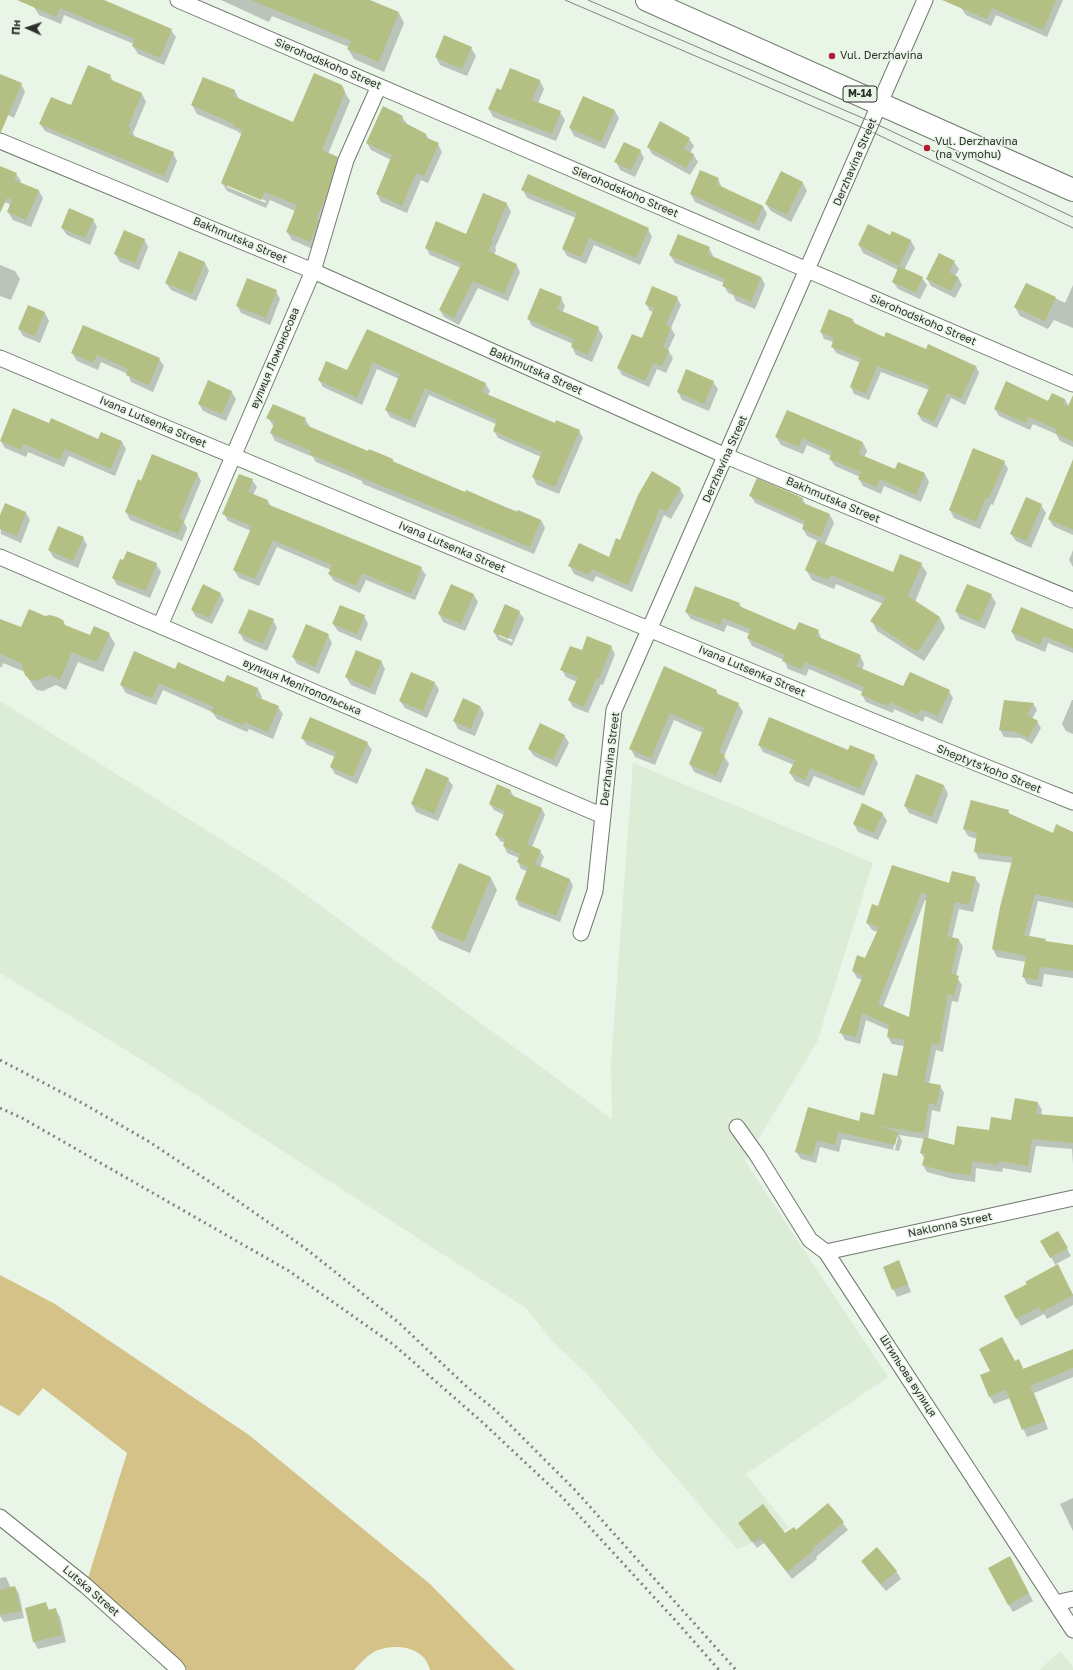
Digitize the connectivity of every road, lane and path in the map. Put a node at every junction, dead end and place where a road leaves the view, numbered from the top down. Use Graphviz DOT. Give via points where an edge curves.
graph roads {
  1 [pos="178,0"];
  2 [pos="647,0"];
  3 [pos="925,0"];
  4 [pos="379,86"];
  5 [pos="880,104"];
  6 [pos="0,140"];
  7 [pos="1073,190"];
  8 [pos="808,270"];
  9 [pos="313,271"];
  10 [pos="0,358"];
  11 [pos="1073,384"];
  12 [pos="233,456"];
  13 [pos="726,456"];
  14 [pos="0,557"];
  15 [pos="1073,600"];
  16 [pos="160,626"];
  17 [pos="650,629"];
  18 [pos="905,735"];
  19 [pos="1073,802"];
  20 [pos="603,816"];
  21 [pos="581,933"];
  22 [pos="737,1127"];
  23 [pos="1073,1198"];
  24 [pos="826,1252"];
  25 [pos="0,1517"];
  26 [pos="1073,1600"];
  27 [pos="1056,1603"];
  28 [pos="1073,1630"];
  29 [pos="178,1670"];
  1 -- 4 [label="street, Sierohodskoho Street"];
  2 -- 5 [label="main road, М-14"];
  3 -- 5 [label="street, Derzhavina Street"];
  4 -- 8 [label="street, Sierohodskoho Street"];
  4 -- 9 [label="street, вулиця Ломоносова" via="346,160"];
  5 -- 7 [label="main road, М-14"];
  5 -- 8 [label="street, Derzhavina Street"];
  6 -- 9 [label="street, Bakhmutska Street"];
  8 -- 11 [label="street, Sierohodskoho Street"];
  8 -- 13 [label="street, Derzhavina Street"];
  9 -- 12 [label="street, вулиця Ломоносова"];
  9 -- 13 [label="street, Bakhmutska Street"];
  10 -- 12 [label="street, Ivana Lutsenka Street"];
  12 -- 16 [label="street, вулиця Ломоносова"];
  12 -- 17 [label="street, Ivana Lutsenka Street"];
  13 -- 15 [label="street, Bakhmutska Street"];
  13 -- 17 [label="street, Derzhavina Street"];
  14 -- 16 [label="street, вулиця Мелітопольська"];
  16 -- 20 [label="street, вулиця Мелітопольська"];
  17 -- 18 [label="street, Ivana Lutsenka Street"];
  17 -- 20 [label="street, Derzhavina Street" via="614,710"];
  18 -- 19 [label="street, Sheptyts'koho Street"];
  20 -- 21 [label="street, Derzhavina Street" via="595,891"];
  22 -- 24 [label="street, Штильова вулиця" via="810,1240"];
  23 -- 24 [label="street, Naklonna Street"];
  24 -- 27 [label="street, Штильова вулиця"];
  25 -- 29 [label="street, Lutska Street" via="86,1586"];
  26 -- 27 [label="street"];
  27 -- 28 [label="street, Штильова вулиця"];
}
